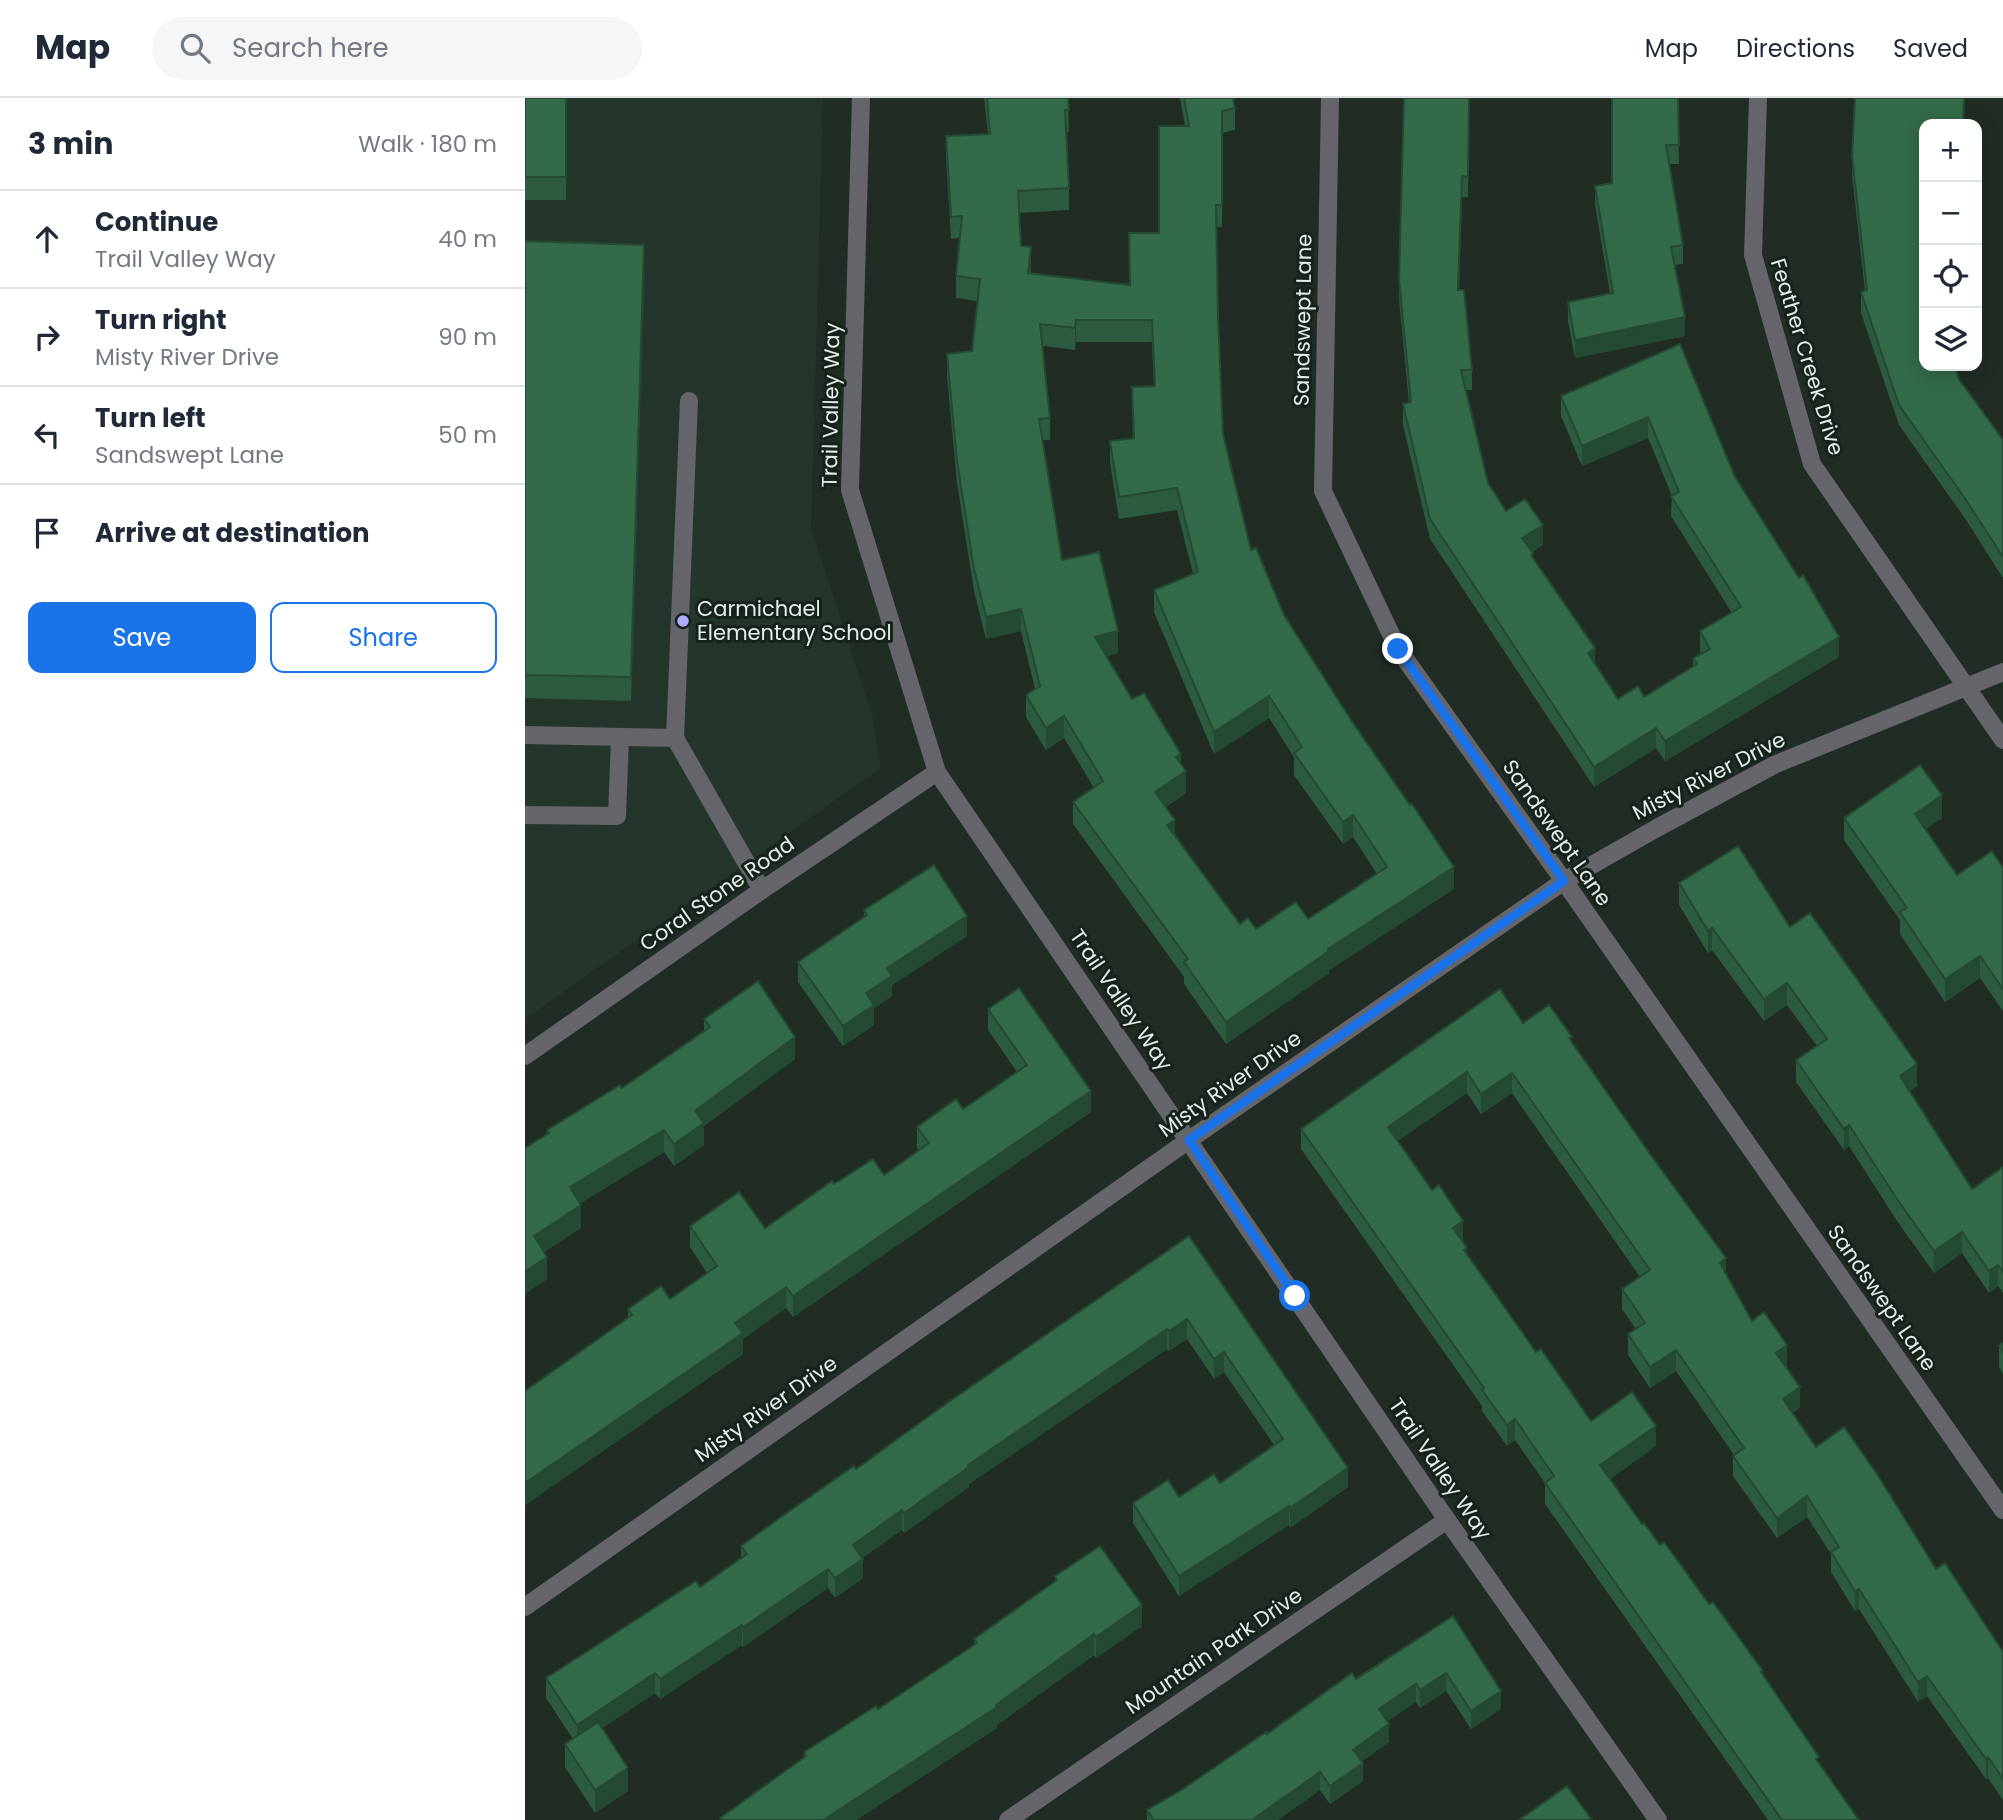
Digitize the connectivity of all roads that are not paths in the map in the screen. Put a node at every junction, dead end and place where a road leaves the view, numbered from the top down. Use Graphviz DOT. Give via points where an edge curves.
graph roads {
  1 [pos="861,98"];
  2 [pos="1330,98"];
  3 [pos="1758,98"];
  4 [pos="689,401"];
  5 [pos="2003,672"];
  6 [pos="1967,688"];
  7 [pos="525,735"];
  8 [pos="621,737"];
  9 [pos="675,738"];
  10 [pos="2003,740"];
  11 [pos="937,772"];
  12 [pos="525,815"];
  13 [pos="1564,881"];
  14 [pos="762,890"];
  15 [pos="525,1056"];
  16 [pos="1189,1140"];
  17 [pos="2003,1510"];
  18 [pos="1447,1520"];
  19 [pos="525,1607"];
  20 [pos="1008,1820"];
  21 [pos="1658,1820"];
  1 -- 11 [label="street, Trail Valley Way" via="850,490"];
  2 -- 13 [label="street, Sandswept Lane" via="1323,491 1398,649"];
  3 -- 6 [label="street, Feather Creek Drive" via="1753,255 1811,464"];
  4 -- 9 [label="street"];
  5 -- 6 [label="street, Misty River Drive"];
  6 -- 10 [label="street, Feather Creek Drive"];
  6 -- 13 [label="street, Misty River Drive" via="1776,764"];
  7 -- 8 [label="street"];
  8 -- 9 [label="street"];
  8 -- 12 [label="street" via="617,816"];
  9 -- 14 [label="street"];
  11 -- 14 [label="street, Coral Stone Road"];
  11 -- 16 [label="street, Trail Valley Way"];
  13 -- 16 [label="street, Misty River Drive"];
  13 -- 17 [label="street, Sandswept Lane"];
  14 -- 15 [label="street, Coral Stone Road"];
  16 -- 18 [label="street, Trail Valley Way"];
  16 -- 19 [label="street, Misty River Drive"];
  18 -- 20 [label="street, Mountain Park Drive"];
  18 -- 21 [label="street, Trail Valley Way"];
}
